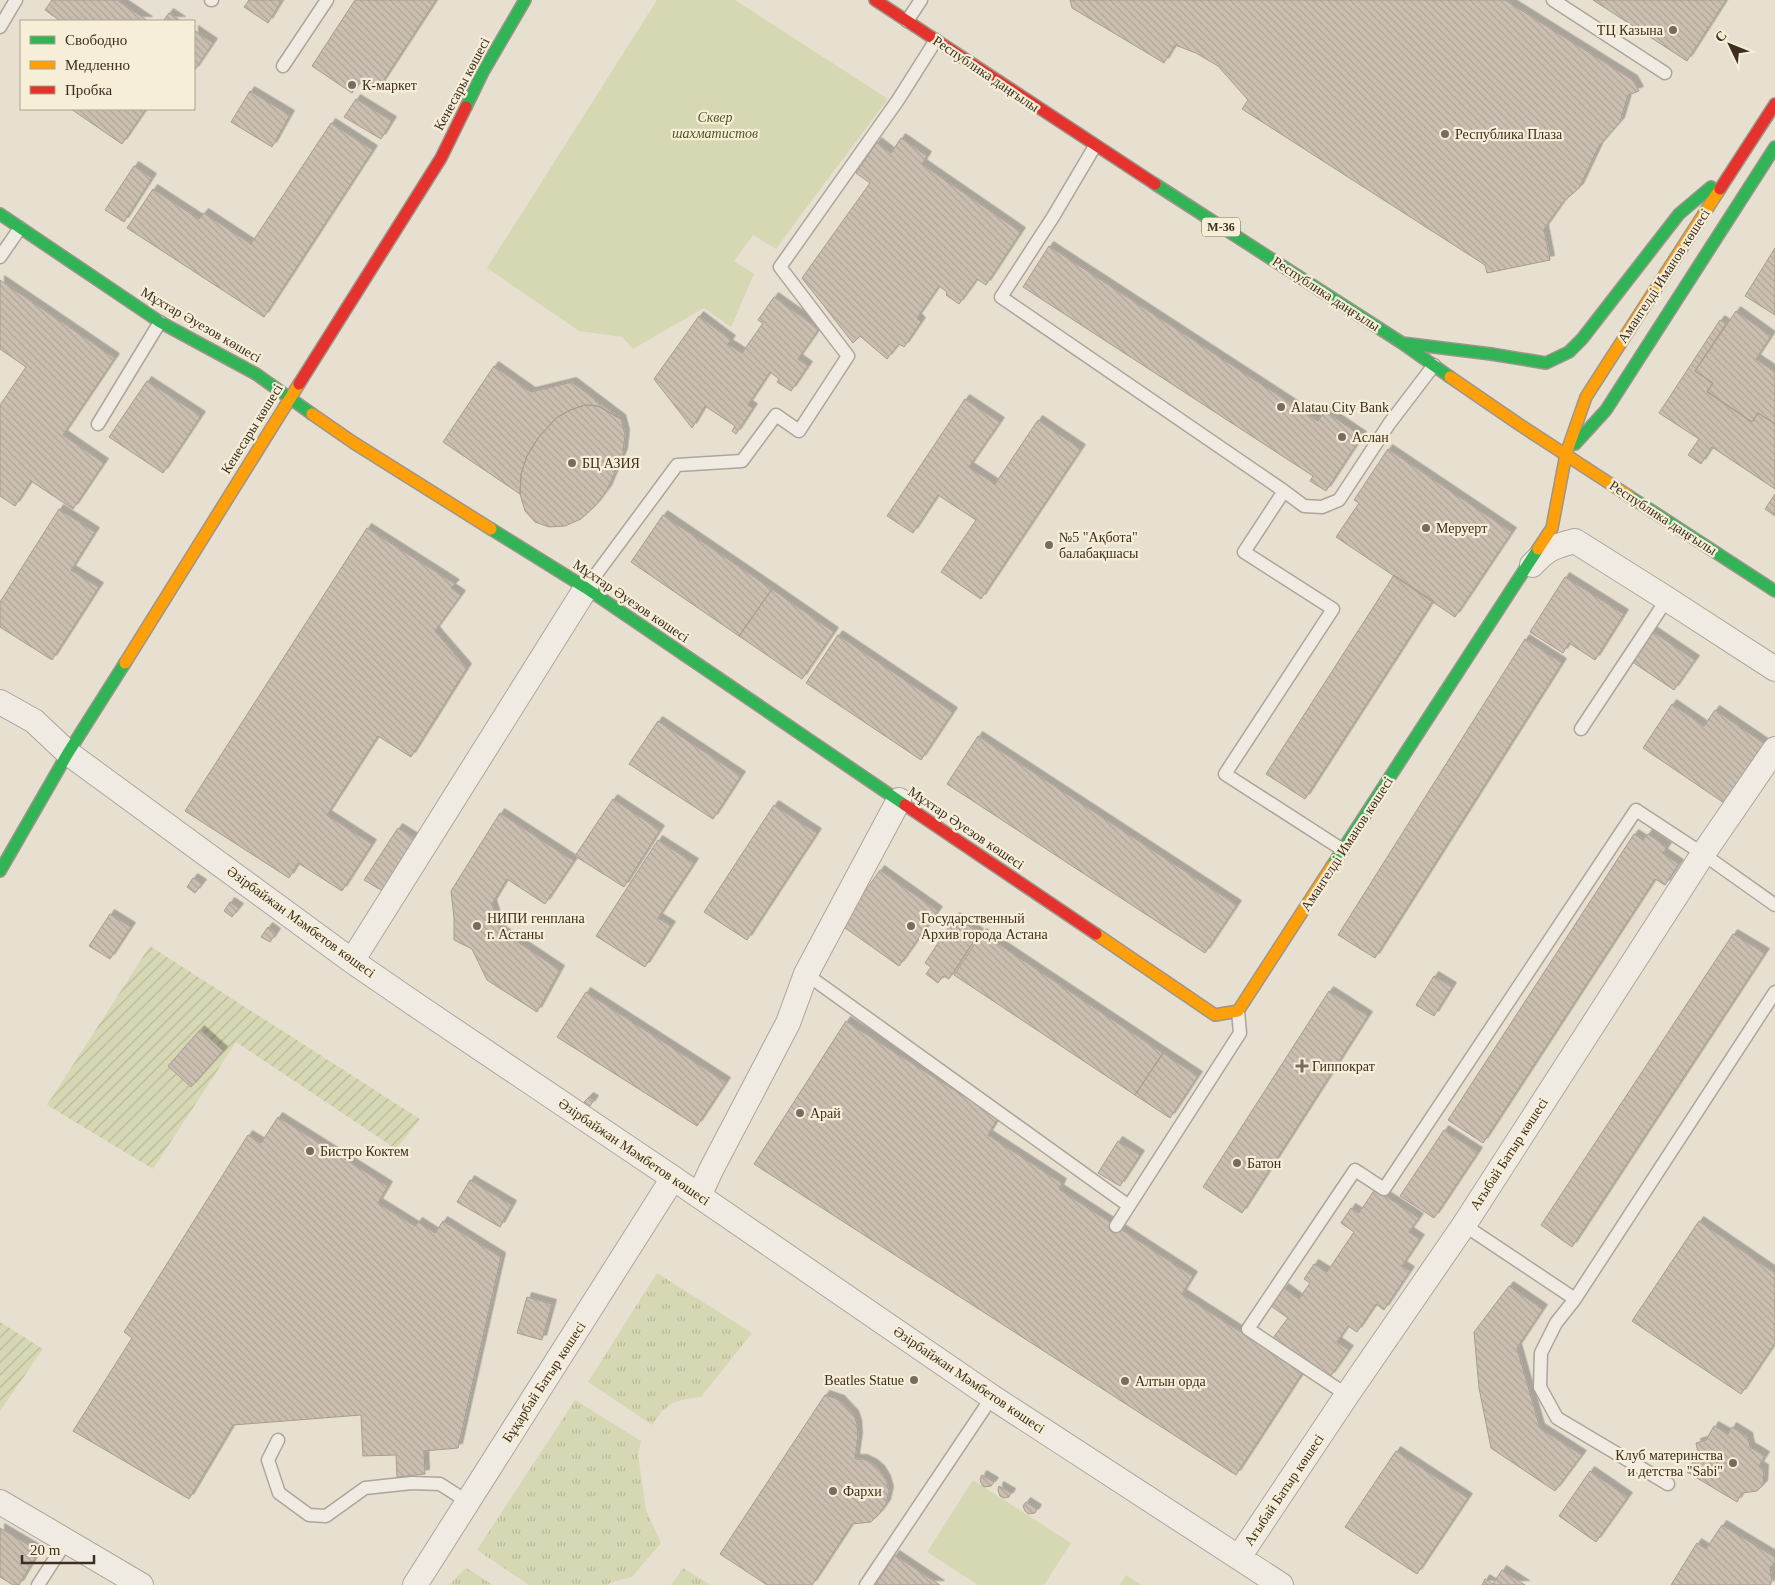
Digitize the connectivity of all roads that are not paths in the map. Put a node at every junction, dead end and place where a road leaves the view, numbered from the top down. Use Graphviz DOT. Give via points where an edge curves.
graph roads {
  1 [pos="16,0"];
  2 [pos="327,0"];
  3 [pos="525,0"];
  4 [pos="875,0"];
  5 [pos="921,0"];
  6 [pos="1553,0"];
  7 [pos="907,21"];
  8 [pos="0,27"];
  9 [pos="936,40"];
  10 [pos="283,66"];
  11 [pos="1665,73"];
  12 [pos="1775,104"];
  13 [pos="1095,146"];
  14 [pos="1774,150"];
  15 [pos="1735,166"];
  16 [pos="0,214"];
  17 [pos="20,228"];
  18 [pos="0,257"];
  19 [pos="160,322"];
  20 [pos="1402,343"];
  21 [pos="1434,365"];
  22 [pos="289,398"];
  23 [pos="98,424"];
  24 [pos="1566,454"];
  25 [pos="1284,491"];
  26 [pos="1519,578"];
  27 [pos="586,588"];
  28 [pos="1775,591"];
  29 [pos="1667,599"];
  30 [pos="1775,669"];
  31 [pos="0,702"];
  32 [pos="1581,730"];
  33 [pos="1775,749"];
  34 [pos="68,754"];
  35 [pos="899,800"];
  36 [pos="1343,850"];
  37 [pos="1703,854"];
  38 [pos="0,871"];
  39 [pos="1775,905"];
  40 [pos="352,961"];
  41 [pos="806,974"];
  42 [pos="1775,992"];
  43 [pos="1238,1011"];
  44 [pos="674,1178"];
  45 [pos="699,1196"];
  46 [pos="1129,1206"];
  47 [pos="1464,1225"];
  48 [pos="1116,1226"];
  49 [pos="1575,1299"];
  50 [pos="1347,1395"];
  51 [pos="992,1398"];
  52 [pos="278,1440"];
  53 [pos="1668,1484"];
  54 [pos="0,1502"];
  55 [pos="468,1502"];
  56 [pos="67,1540"];
  57 [pos="1239,1557"];
  58 [pos="38,1585"];
  59 [pos="141,1585"];
  60 [pos="415,1585"];
  61 [pos="866,1585"];
  62 [pos="1281,1585"];
  1 -- 8 [label="lane"];
  2 -- 10 [label="lane"];
  3 -- 22 [label="main road, Кенесары көшесі" via="483,72 440,158"];
  4 -- 7 [label="main road, Республика даңғылы / M-36"];
  5 -- 7 [label="lane"];
  6 -- 11 [label="lane"];
  7 -- 9 [label="main road, Республика даңғылы / M-36"];
  9 -- 13 [label="main road, Республика даңғылы / M-36"];
  9 -- 27 [label="lane" via="898,100 780,267 848,356 799,431 776,415 742,461 677,465"];
  12 -- 15 [label="main road, Амангелді Иманов көшесі"];
  13 -- 20 [label="main road, Республика даңғылы / M-36"];
  13 -- 25 [label="lane" via="1001,297"];
  14 -- 24 [label="main road, Амангелді Иманов көшесі" via="1606,410"];
  15 -- 20 [label="main road" via="1679,214 1569,352 1546,363"];
  15 -- 24 [label="main road, Амангелді Иманов көшесі" via="1586,397"];
  16 -- 17 [label="main road, Мұхтар Әуезов көшесі"];
  17 -- 18 [label="lane"];
  17 -- 19 [label="main road, Мұхтар Әуезов көшесі"];
  19 -- 22 [label="main road, Мұхтар Әуезов көшесі" via="256,374"];
  19 -- 23 [label="lane"];
  20 -- 21 [label="main road, Республика даңғылы / M-36"];
  21 -- 24 [label="main road, Республика даңғылы / M-36"];
  21 -- 25 [label="lane" via="1388,424 1339,500 1322,507 1304,506"];
  22 -- 27 [label="main road, Мұхтар Әуезов көшесі" via="354,443"];
  22 -- 34 [label="main road, Кенесары көшесі"];
  24 -- 26 [label="main road, Амангелді Иманов көшесі" via="1552,528"];
  24 -- 28 [label="main road, Республика даңғылы"];
  25 -- 36 [label="lane" via="1244,552 1333,609 1225,774"];
  26 -- 29 [label="street" via="1545,551 1575,542"];
  26 -- 36 [label="main road, Амангелді Иманов көшесі"];
  27 -- 35 [label="main road, Мұхтар Әуезов көшесі"];
  27 -- 40 [label="street"];
  29 -- 30 [label="street"];
  29 -- 32 [label="lane"];
  31 -- 34 [label="street, Әзірбайжан Мәмбетов көшесі" via="34,722"];
  33 -- 37 [label="street, Ағыбай Батыр көшесі"];
  34 -- 38 [label="main road, Кенесары көшесі"];
  34 -- 40 [label="street, Әзірбайжан Мәмбетов көшесі"];
  35 -- 41 [label="street"];
  35 -- 43 [label="main road, Мұхтар Әуезов көшесі" via="1215,1015"];
  36 -- 43 [label="main road, Амангелді Иманов көшесі"];
  37 -- 39 [label="lane"];
  37 -- 47 [label="street, Ағыбай Батыр көшесі"];
  37 -- 50 [label="lane" via="1636,810 1384,1189 1355,1170 1253,1321 1248,1329"];
  40 -- 44 [label="street, Әзірбайжан Мәмбетов көшесі"];
  41 -- 45 [label="street" via="788,1023"];
  41 -- 46 [label="lane"];
  42 -- 49 [label="lane"];
  43 -- 46 [label="lane" via="1240,1033"];
  44 -- 45 [label="street, Әзірбайжан Мәмбетов көшесі"];
  44 -- 55 [label="street, Бұқарбай Батыр көшесі"];
  45 -- 51 [label="street, Әзірбайжан Мәмбетов көшесі"];
  46 -- 48 [label="lane"];
  47 -- 49 [label="lane"];
  47 -- 50 [label="street, Ағыбай Батыр көшесі"];
  49 -- 53 [label="lane" via="1556,1323 1542,1353 1540,1387 1557,1418"];
  50 -- 57 [label="street, Ағыбай Батыр көшесі"];
  51 -- 57 [label="street, Әзірбайжан Мәмбетов көшесі"];
  51 -- 61 [label="lane"];
  52 -- 55 [label="lane" via="268,1460 279,1493 309,1516 326,1516 365,1488 412,1483 440,1484"];
  54 -- 56 [label="street"];
  55 -- 60 [label="street, Бұқарбай Батыр көшесі"];
  56 -- 58 [label="lane"];
  56 -- 59 [label="street"];
  57 -- 62 [label="street, Әзірбайжан Мәмбетов көшесі"];
}
